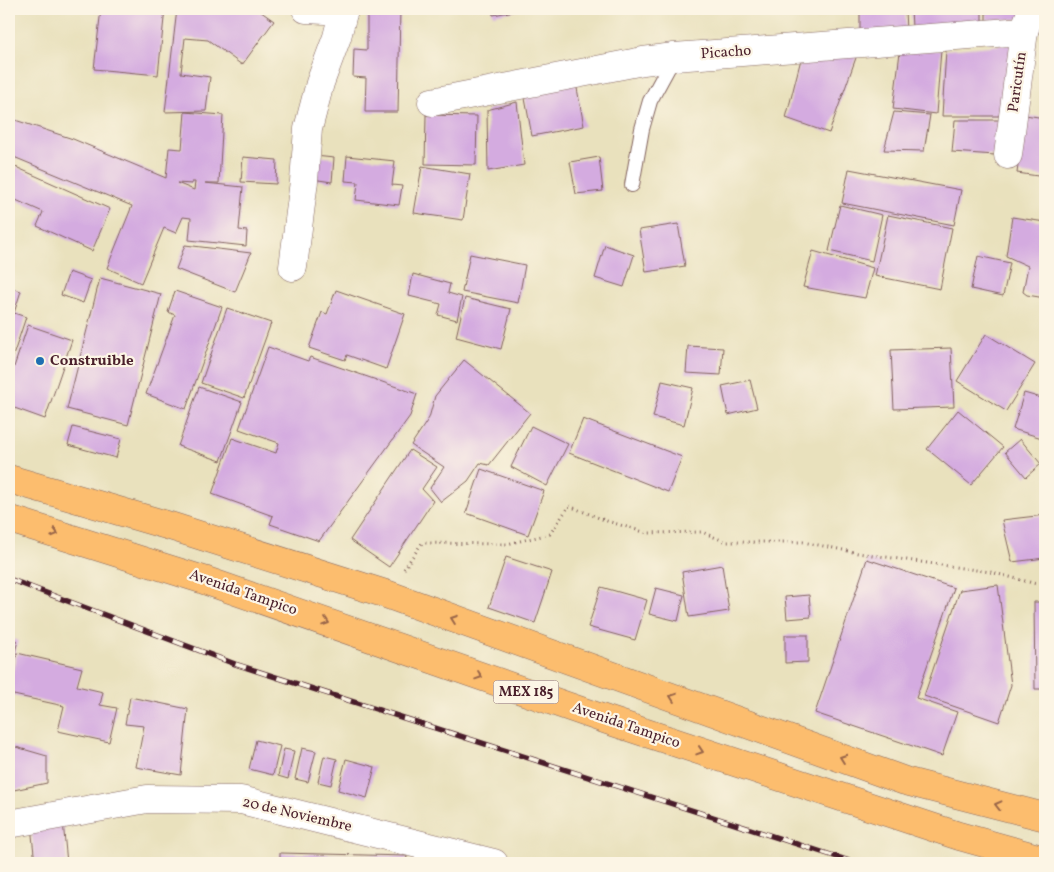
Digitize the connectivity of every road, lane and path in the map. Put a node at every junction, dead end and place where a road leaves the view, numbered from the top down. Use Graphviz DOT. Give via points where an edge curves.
graph roads {
  1 [pos="306,9"];
  2 [pos="344,10"];
  3 [pos="1028,20"];
  4 [pos="674,56"];
  5 [pos="432,102"];
  6 [pos="1008,155"];
  7 [pos="632,185"];
  8 [pos="293,267"];
  9 [pos="9,479"];
  10 [pos="9,519"];
  11 [pos="1037,584"];
  12 [pos="386,594"];
  13 [pos="1045,817"];
  14 [pos="9,824"];
  15 [pos="1045,860"];
  16 [pos="494,863"];
  1 -- 2 [label="street"];
  2 -- 8 [label="street" via="308,129"];
  3 -- 4 [label="street, Picacho"];
  3 -- 6 [label="street, Paricutín"];
  4 -- 5 [label="street, Picacho"];
  4 -- 7 [label="lane" via="650,101"];
  9 -- 12 [label="main road"];
  10 -- 15 [label="main road, Avenida Tampico / MEX 185, one-way" via="204,580 626,726 959,836"];
  11 -- 12 [label="path" via="990,572 803,542 726,542 702,532 647,534 569,506 550,534 507,544 422,543"];
  13 -- 12 [label="main road, one-way" via="905,781"];
  14 -- 16 [label="street, 20 de Noviembre" via="148,799 241,800"];
}
